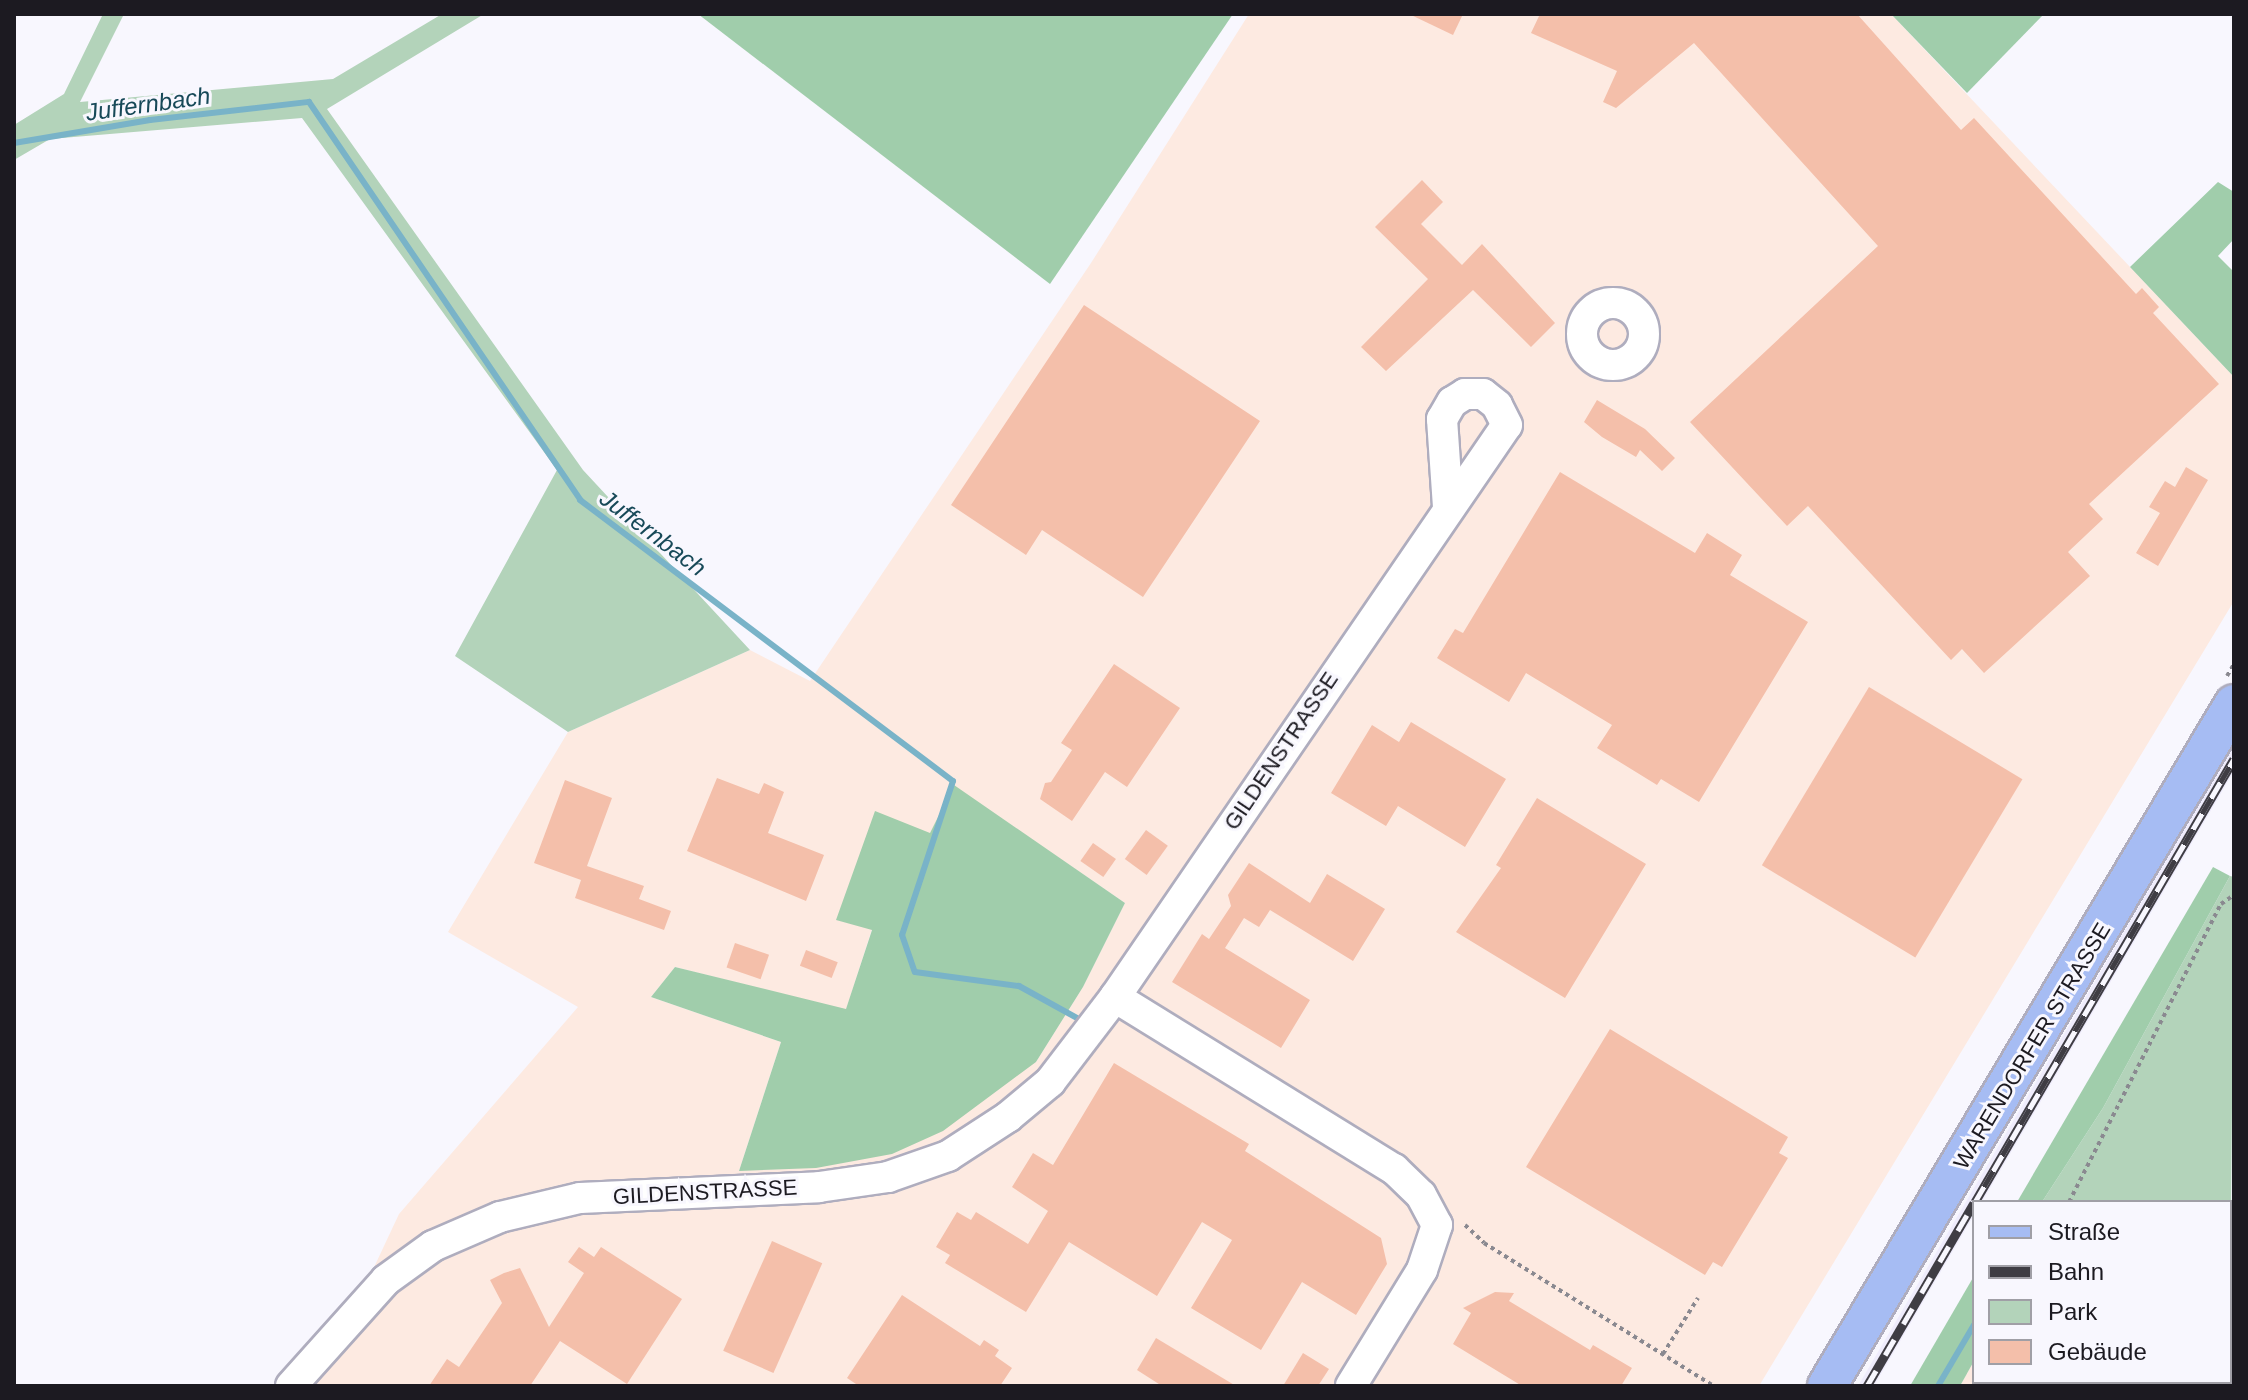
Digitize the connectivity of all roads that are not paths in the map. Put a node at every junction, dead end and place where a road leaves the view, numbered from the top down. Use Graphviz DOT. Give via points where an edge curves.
graph roads {
  1 [pos="1448,506"];
  2 [pos="2234,704"];
  3 [pos="1115,997"];
  4 [pos="291,1386"];
  5 [pos="1351,1386"];
  6 [pos="1827,1386"];
  1 -- 3 [label="street, GILDENSTRASSE"];
  2 -- 6 [label="main road, WARENDORFER STRASSE"];
  3 -- 4 [label="street, GILDENSTRASSE" via="1050,1082 948,1156 860,1181 580,1198 500,1217 433,1246 386,1280"];
  3 -- 5 [label="street" via="1394,1169 1421,1195 1437,1225 1422,1270"];
}
